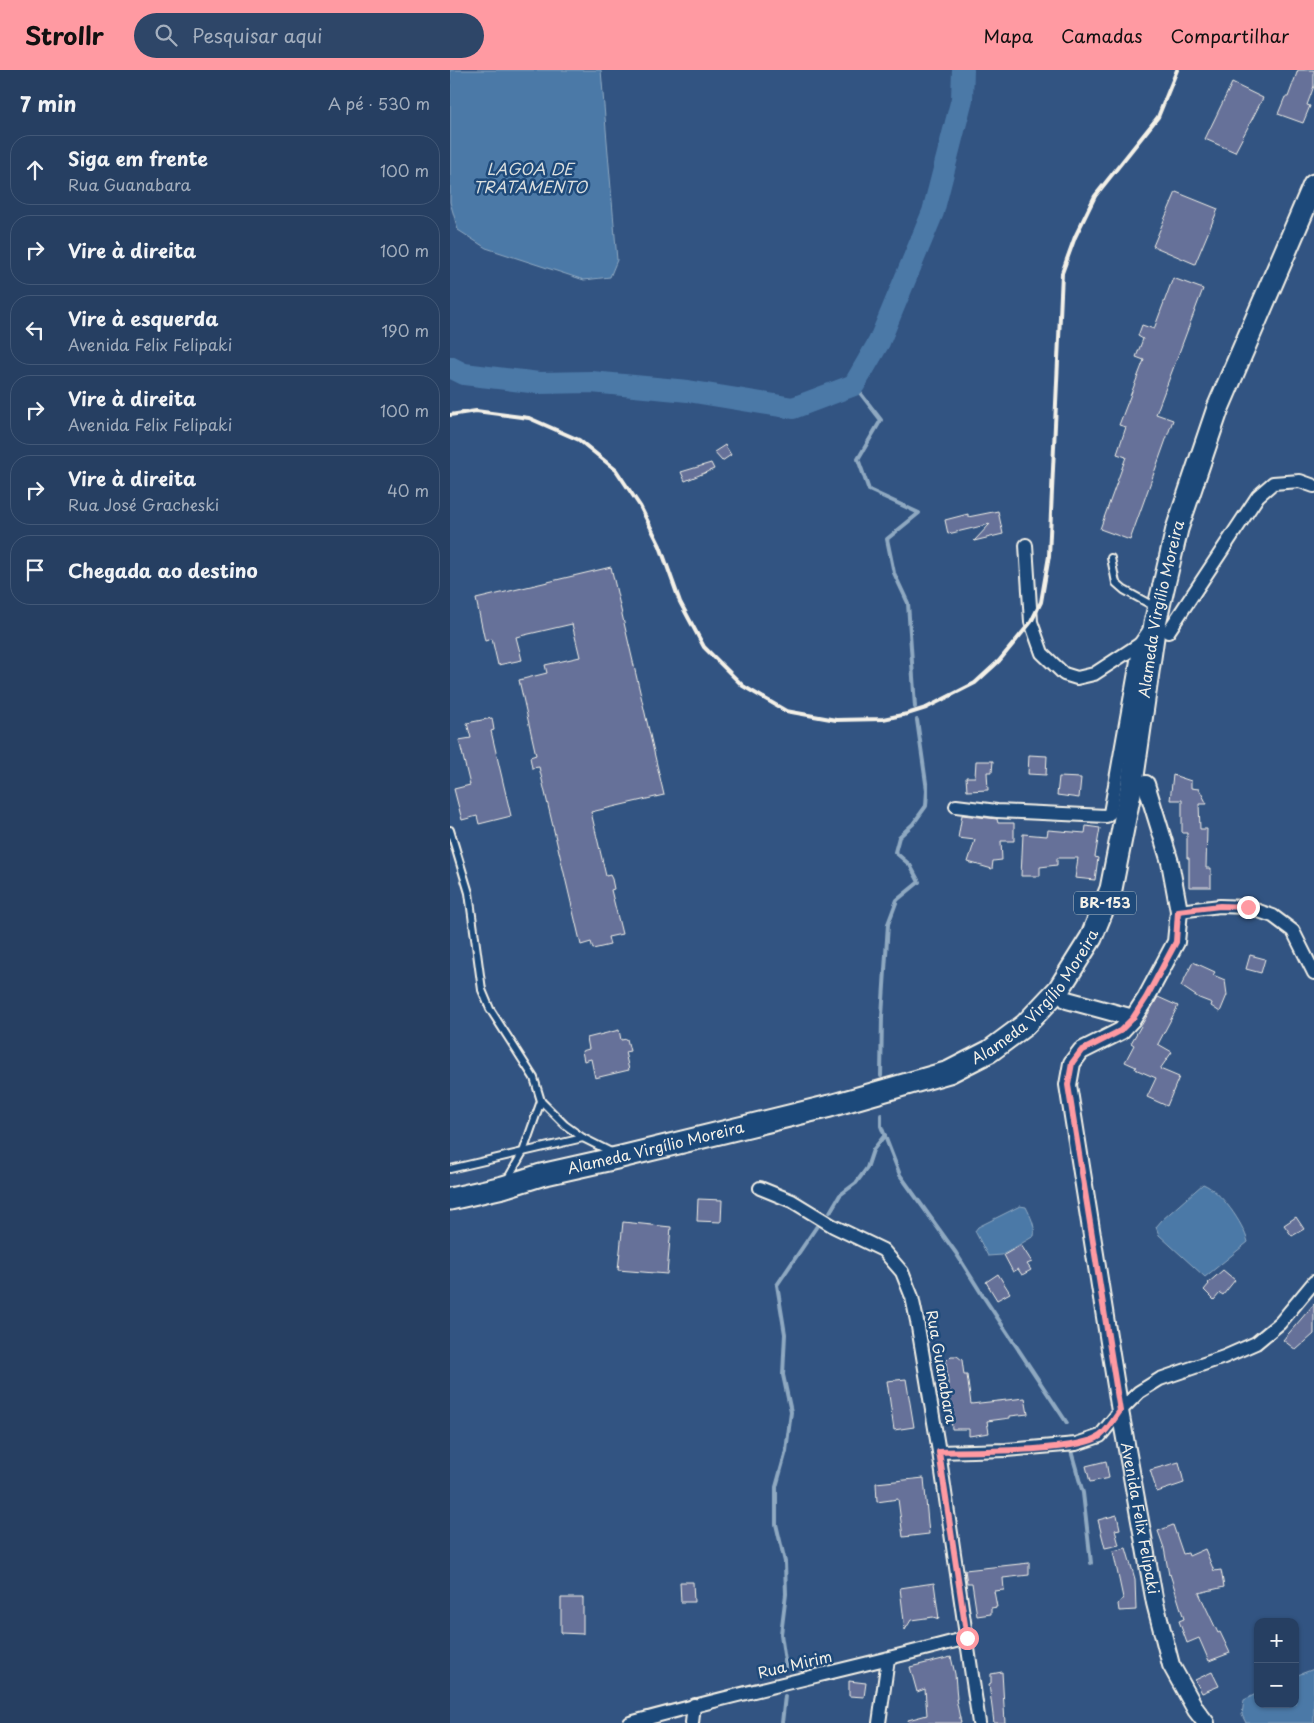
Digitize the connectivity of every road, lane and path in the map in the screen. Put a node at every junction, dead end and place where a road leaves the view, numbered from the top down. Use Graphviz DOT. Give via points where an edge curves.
graph roads {
  1 [pos="1314,185"];
  2 [pos="1314,218"];
  3 [pos="1314,486"];
  4 [pos="1026,545"];
  5 [pos="1111,558"];
  6 [pos="1161,621"];
  7 [pos="1140,644"];
  8 [pos="1146,784"];
  9 [pos="956,806"];
  10 [pos="450,830"];
  11 [pos="1178,911"];
  12 [pos="1314,973"];
  13 [pos="1067,1000"];
  14 [pos="1133,1018"];
  15 [pos="541,1101"];
  16 [pos="582,1138"];
  17 [pos="523,1152"];
  18 [pos="621,1157"];
  19 [pos="450,1168"];
  20 [pos="504,1187"];
  21 [pos="760,1188"];
  22 [pos="450,1199"];
  23 [pos="450,1214"];
  24 [pos="1314,1282"];
  25 [pos="1120,1411"];
  26 [pos="939,1452"];
  27 [pos="967,1638"];
  28 [pos="888,1659"];
  29 [pos="694,1706"];
  30 [pos="630,1723"];
  31 [pos="692,1723"];
  32 [pos="880,1723"];
  33 [pos="980,1723"];
  34 [pos="1206,1723"];
  1 -- 6 [label="highway, Alameda Virgílio Moreira / BR-153" via="1218,408 1177,529"];
  2 -- 6 [label="highway, Alameda Virgílio Moreira / BR-153" via="1230,412"];
  3 -- 6 [label="street" via="1300,481 1272,483 1258,496"];
  4 -- 7 [label="street" via="1031,622 1042,652 1064,674 1077,678 1094,674"];
  5 -- 6 [label="lane" via="1116,583"];
  6 -- 7 [label="street"];
  6 -- 8 [label="highway, Alameda Virgílio Moreira / BR-153" via="1164,650"];
  6 -- 18 [label="highway, Alameda Virgílio Moreira / BR-153" via="1111,889 1091,938 1060,989 1025,1025 990,1051 949,1072 830,1106"];
  7 -- 9 [label="street" via="1110,813 1106,816 996,811"];
  8 -- 11 [label="street, Avenida Felix Felipaki" via="1170,862"];
  8 -- 13 [label="highway, Alameda Virgílio Moreira / BR-153" via="1124,893 1103,944"];
  10 -- 15 [label="lane" via="469,893 482,990 490,1009 534,1078"];
  11 -- 12 [label="street" via="1220,906 1248,907 1274,916 1293,931"];
  11 -- 14 [label="street, Avenida Felix Felipaki" via="1176,942"];
  13 -- 14 [label="street"];
  13 -- 23 [label="highway, Alameda Virgílio Moreira / BR-153" via="1033,1035 997,1063 954,1084 833,1118"];
  14 -- 25 [label="street, Avenida Felix Felipaki" via="1120,1031 1081,1051 1072,1063 1068,1085"];
  15 -- 16 [label="lane"];
  15 -- 17 [label="lane"];
  16 -- 17 [label="lane"];
  16 -- 18 [label="lane"];
  17 -- 19 [label="lane"];
  17 -- 20 [label="lane"];
  18 -- 20 [label="highway, Alameda Virgílio Moreira / BR-153"];
  20 -- 22 [label="highway, Alameda Virgílio Moreira / BR-153"];
  21 -- 26 [label="street, Rua Guanabara" via="792,1201 883,1250 902,1272 917,1321"];
  24 -- 25 [label="street" via="1280,1322 1256,1343 1160,1379 1138,1392"];
  25 -- 26 [label="street" via="1100,1436 1076,1444"];
  25 -- 34 [label="street, Avenida Felix Felipaki" via="1155,1603 1171,1665"];
  26 -- 27 [label="street, Rua Guanabara"];
  27 -- 28 [label="street, Rua Mirim"];
  27 -- 33 [label="street, Rua Guanabara"];
  28 -- 29 [label="street, Rua Mirim"];
  28 -- 32 [label="street"];
  29 -- 30 [label="street, Rua Mirim"];
  29 -- 31 [label="street"];
}
